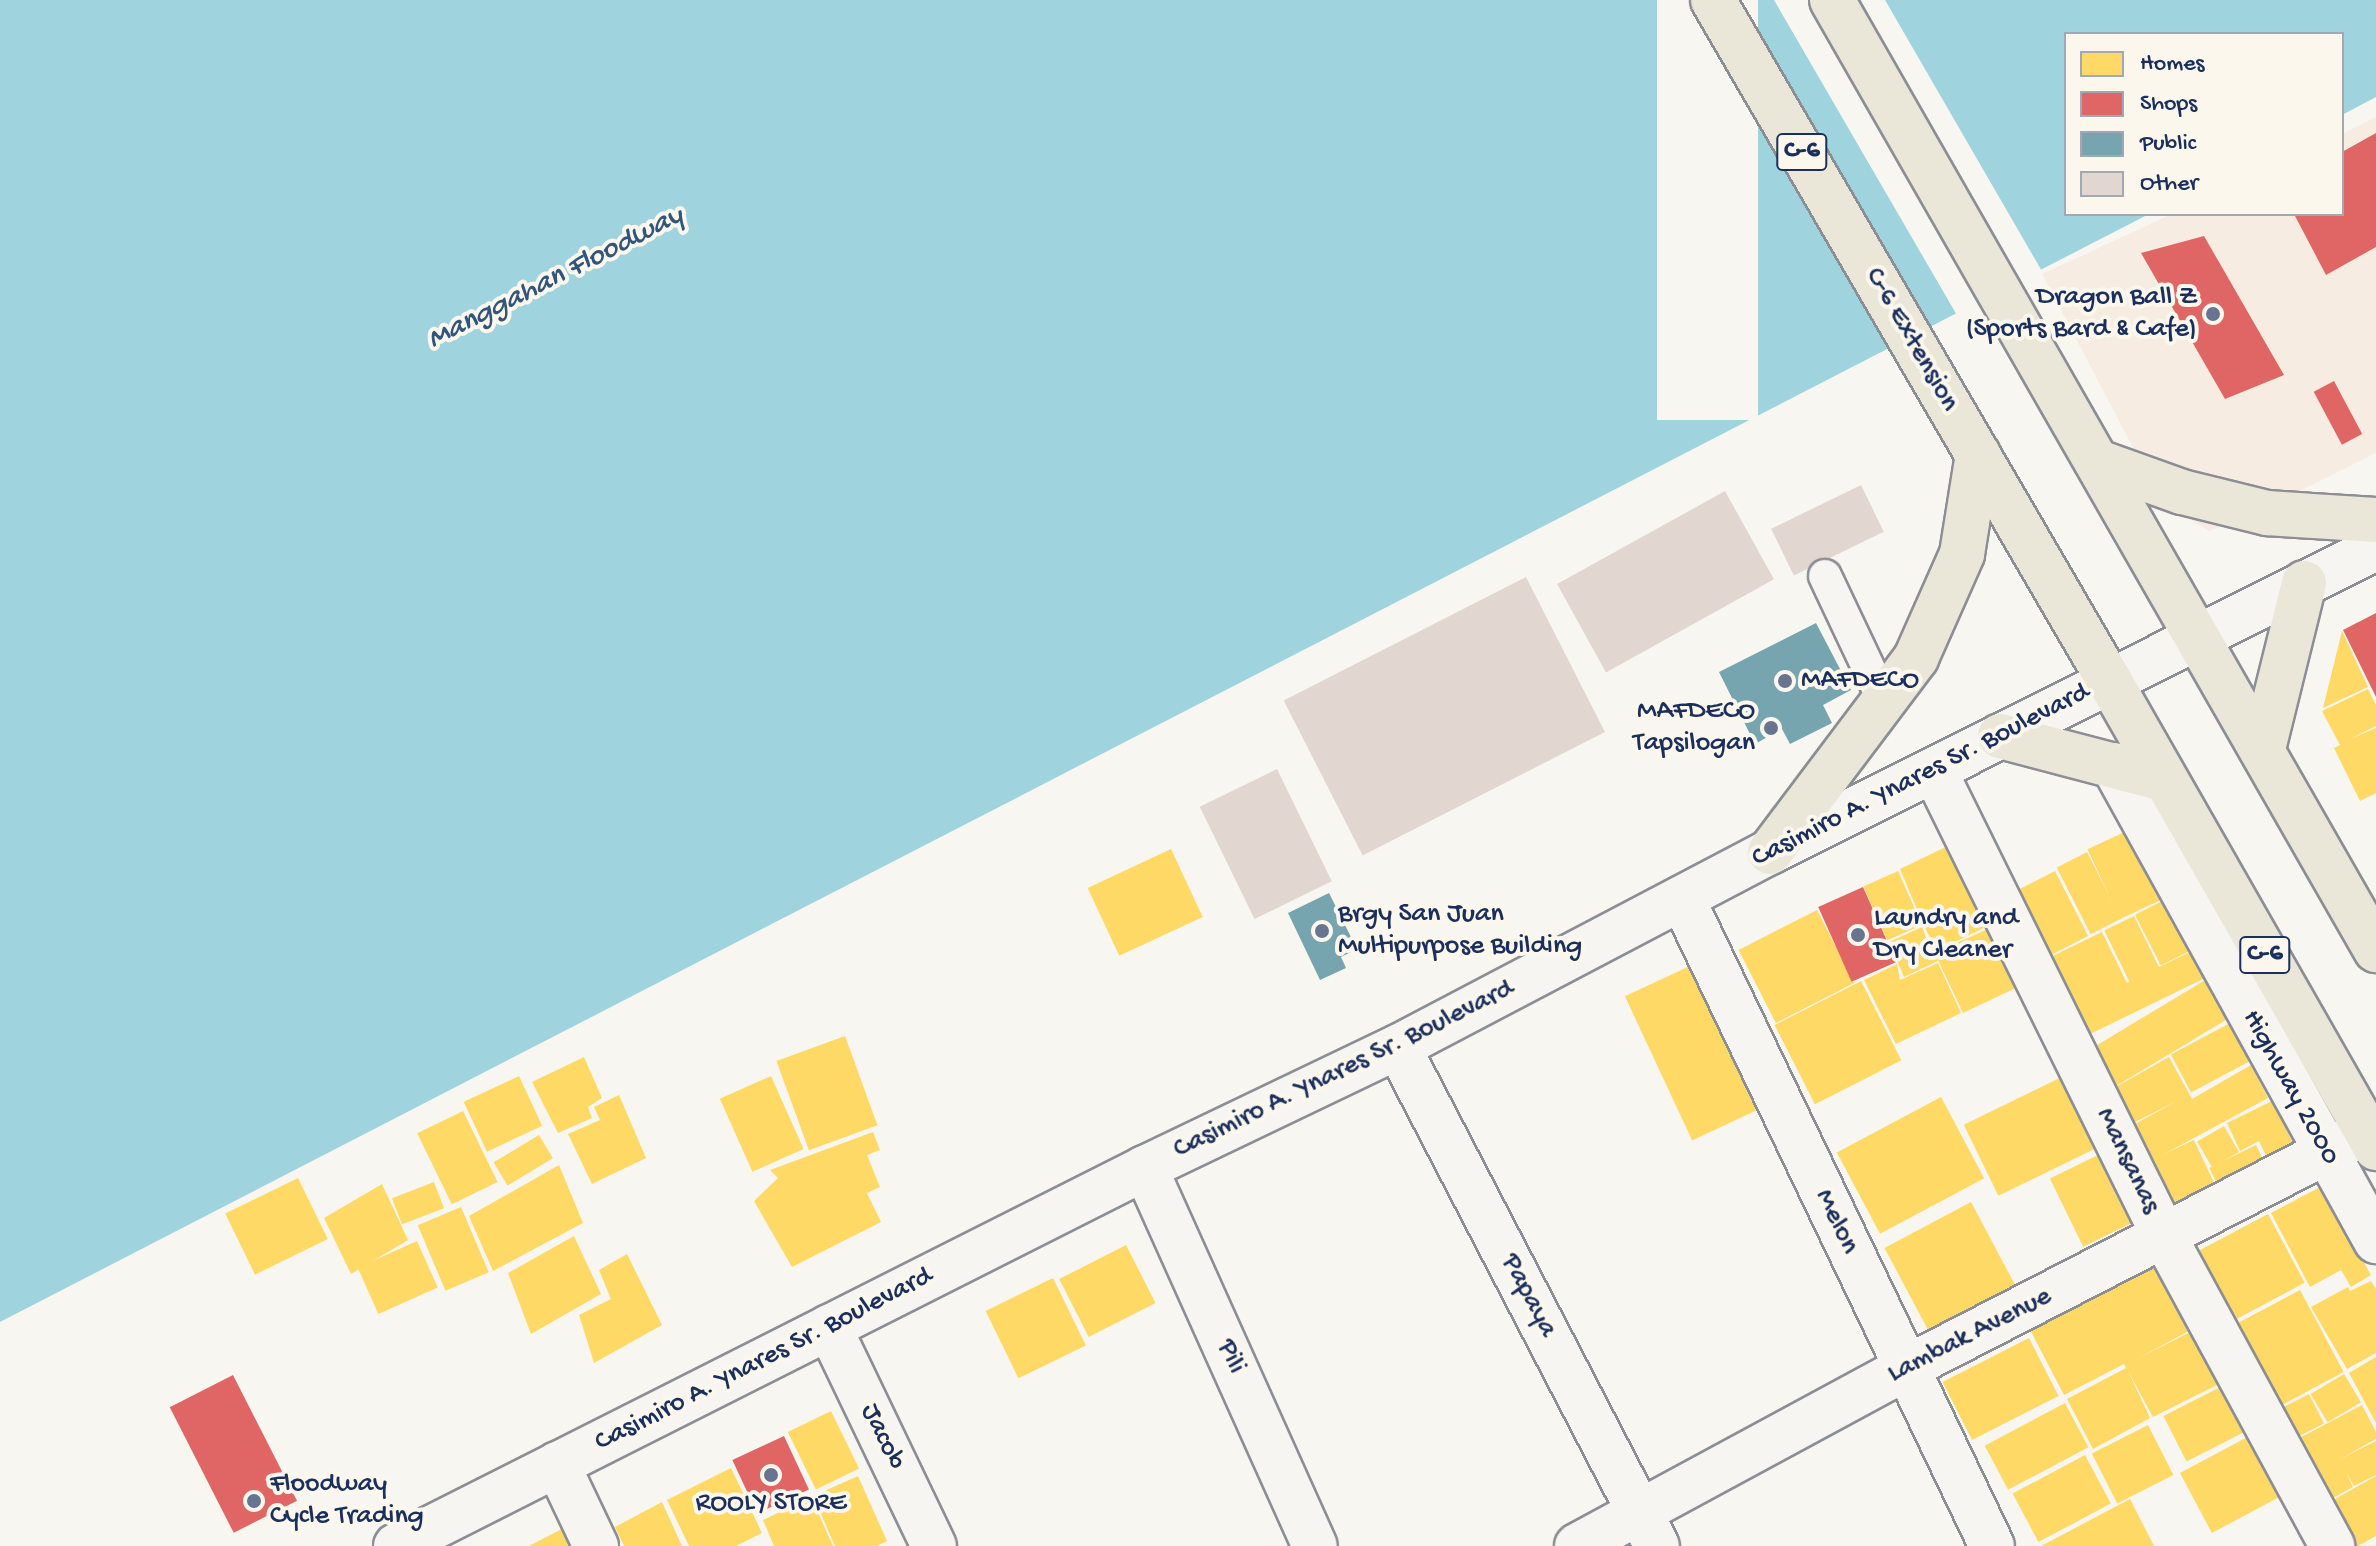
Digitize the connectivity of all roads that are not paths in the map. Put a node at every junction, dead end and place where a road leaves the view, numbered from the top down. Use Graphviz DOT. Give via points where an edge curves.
graph roads {
  1 [pos="1713,0"];
  2 [pos="1832,0"];
  3 [pos="2091,450"];
  4 [pos="1978,454"];
  5 [pos="2376,520"];
  6 [pos="2376,548"];
  7 [pos="1825,576"];
  8 [pos="2304,583"];
  9 [pos="2199,636"];
  10 [pos="2109,680"];
  11 [pos="1884,701"];
  12 [pos="2000,736"];
  13 [pos="2263,749"];
  14 [pos="2113,765"];
  15 [pos="1934,770"];
  16 [pos="2164,779"];
  17 [pos="1770,852"];
  18 [pos="1682,898"];
  19 [pos="2376,950"];
  20 [pos="1398,1047"];
  21 [pos="2371,1140"];
  22 [pos="2325,1153"];
  23 [pos="1145,1168"];
  24 [pos="2164,1236"];
  25 [pos="2376,1241"];
  26 [pos="829,1327"];
  27 [pos="1906,1368"];
  28 [pos="557,1464"];
  29 [pos="1649,1529"];
  30 [pos="396,1546"];
  31 [pos="596,1546"];
  32 [pos="934,1546"];
  33 [pos="1315,1546"];
  34 [pos="1577,1546"];
  35 [pos="1992,1546"];
  36 [pos="2332,1546"];
  1 -- 4 [label="main road, C-6 Extension / C-6"];
  2 -- 3 [label="main road"];
  3 -- 5 [label="main road" via="2182,492 2267,513"];
  3 -- 9 [label="main road"];
  4 -- 10 [label="main road, C-6 Extension / C-6"];
  4 -- 11 [label="main road" via="1962,554 1916,658"];
  6 -- 8 [label="street, Casimiro A. Ynares Sr. Boulevard"];
  7 -- 11 [label="lane"];
  8 -- 9 [label="street, Casimiro A. Ynares Sr. Boulevard"];
  8 -- 13 [label="main road"];
  9 -- 10 [label="street, Casimiro A. Ynares Sr. Boulevard"];
  9 -- 13 [label="main road"];
  10 -- 12 [label="street, Casimiro A. Ynares Sr. Boulevard"];
  10 -- 16 [label="main road, Highway 2000 / C-6"];
  11 -- 17 [label="main road"];
  12 -- 14 [label="main road"];
  12 -- 15 [label="street, Casimiro A. Ynares Sr. Boulevard"];
  13 -- 19 [label="main road"];
  14 -- 16 [label="main road"];
  14 -- 22 [label="street, Highway 2000"];
  15 -- 17 [label="street, Casimiro A. Ynares Sr. Boulevard"];
  15 -- 24 [label="street, Mansanas"];
  16 -- 21 [label="main road, Highway 2000 / C-6"];
  17 -- 18 [label="street, Casimiro A. Ynares Sr. Boulevard"];
  18 -- 20 [label="street, Casimiro A. Ynares Sr. Boulevard"];
  18 -- 27 [label="street, Melon"];
  20 -- 23 [label="street, Casimiro A. Ynares Sr. Boulevard"];
  20 -- 29 [label="street, Papaya"];
  21 -- 22 [label="street, Lambak Avenue"];
  22 -- 24 [label="street, Lambak Avenue"];
  22 -- 25 [label="street, Highway 2000"];
  23 -- 26 [label="street, Casimiro A. Ynares Sr. Boulevard"];
  23 -- 33 [label="street, Pili"];
  24 -- 27 [label="street, Lambak Avenue"];
  24 -- 36 [label="street, Mansanas"];
  26 -- 28 [label="street, Casimiro A. Ynares Sr. Boulevard"];
  26 -- 32 [label="street, Jacob"];
  27 -- 29 [label="street, Lambak Avenue"];
  27 -- 35 [label="street, Melon"];
  28 -- 30 [label="street, Casimiro A. Ynares Sr. Boulevard"];
  28 -- 31 [label="street"];
  29 -- 34 [label="street, Lambak Avenue"];
}
